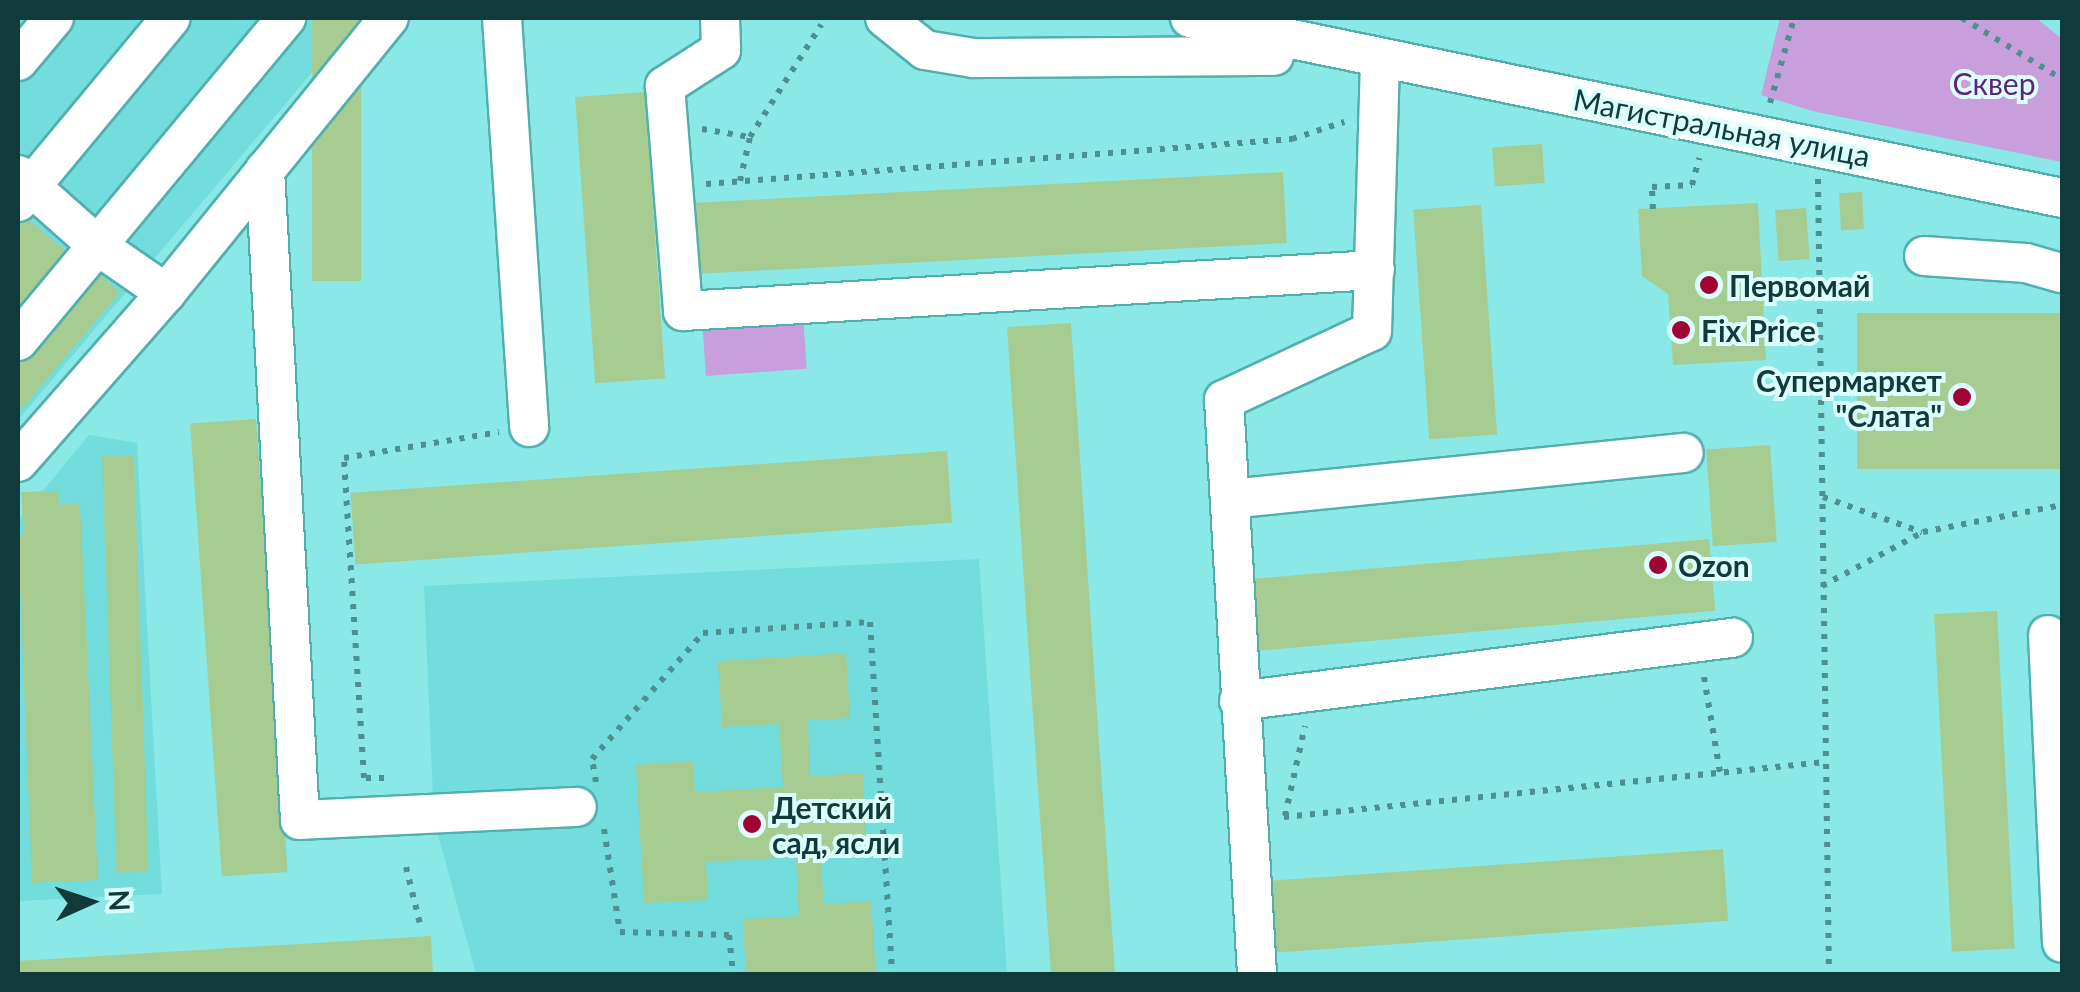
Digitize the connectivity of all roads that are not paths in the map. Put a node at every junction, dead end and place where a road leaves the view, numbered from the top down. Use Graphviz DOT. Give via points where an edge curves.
graph roads {
  1 [pos="54,18"];
  2 [pos="171,18"];
  3 [pos="286,18"];
  4 [pos="389,18"];
  5 [pos="502,18"];
  6 [pos="720,18"];
  7 [pos="885,18"];
  8 [pos="1214,29"];
  9 [pos="18,61"];
  10 [pos="1380,62"];
  11 [pos="265,170"];
  12 [pos="22,188"];
  13 [pos="2062,198"];
  14 [pos="98,246"];
  15 [pos="1924,256"];
  16 [pos="1376,270"];
  17 [pos="2062,274"];
  18 [pos="166,293"];
  19 [pos="18,341"];
  20 [pos="521,429"];
  21 [pos="1684,453"];
  22 [pos="18,462"];
  23 [pos="1230,499"];
  24 [pos="2048,635"];
  25 [pos="1733,638"];
  26 [pos="1238,701"];
  27 [pos="592,807"];
  28 [pos="2062,943"];
  29 [pos="1257,974"];
  1 -- 9 [label="street"];
  2 -- 12 [label="street"];
  3 -- 14 [label="street"];
  4 -- 11 [label="street"];
  5 -- 20 [label="street"];
  6 -- 16 [label="street" via="721,50 666,86 683,311"];
  7 -- 8 [label="street, Магистральная улица" via="925,50 972,58"];
  8 -- 10 [label="street, Магистральная улица"];
  10 -- 13 [label="street, Магистральная улица"];
  10 -- 16 [label="street"];
  11 -- 18 [label="street"];
  11 -- 27 [label="street" via="300,820"];
  12 -- 14 [label="street"];
  14 -- 18 [label="street"];
  14 -- 19 [label="street"];
  15 -- 17 [label="street" via="2026,263"];
  16 -- 23 [label="street" via="1372,331 1224,400"];
  18 -- 22 [label="street"];
  21 -- 23 [label="street"];
  23 -- 26 [label="street"];
  24 -- 28 [label="street"];
  25 -- 26 [label="street"];
  26 -- 29 [label="street"];
}
